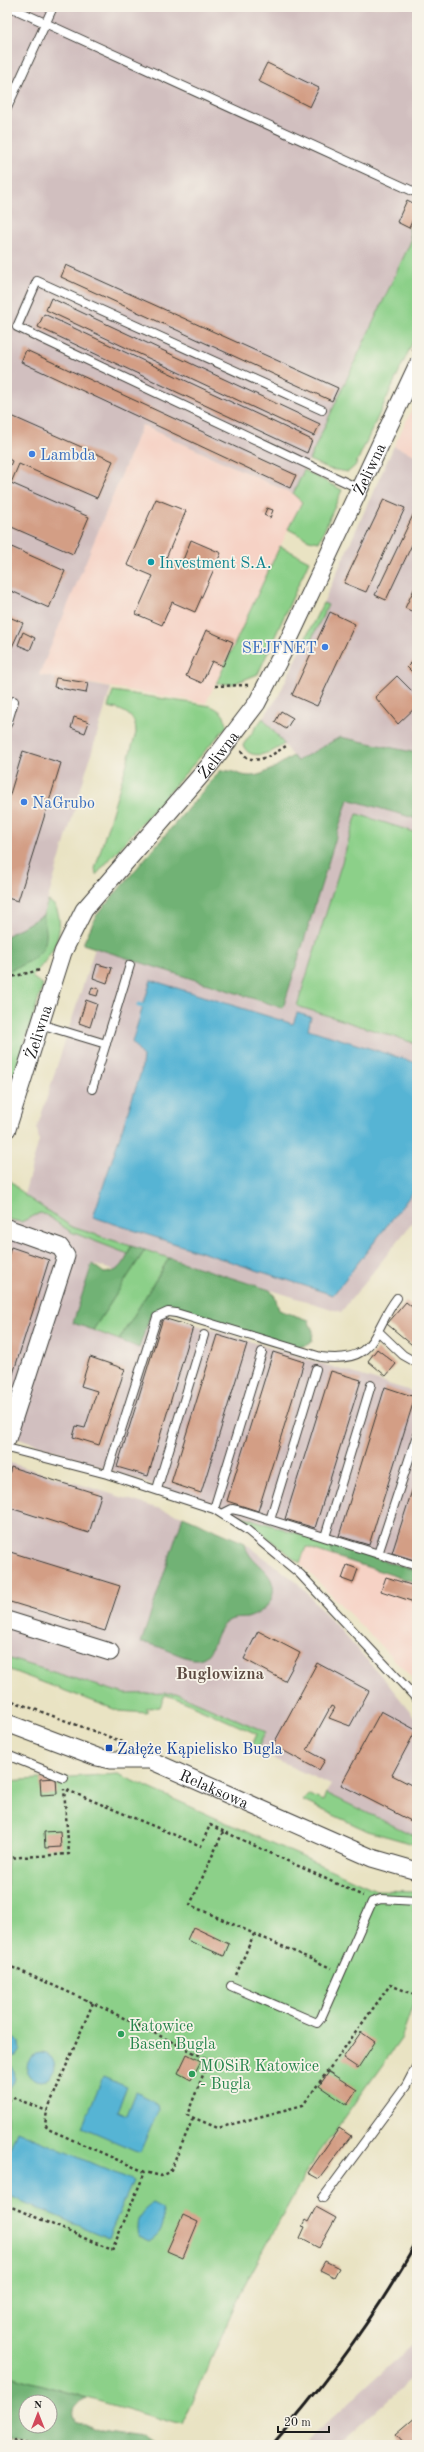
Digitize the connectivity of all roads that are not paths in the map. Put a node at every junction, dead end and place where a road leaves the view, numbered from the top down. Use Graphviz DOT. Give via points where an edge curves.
graph roads {
  1 [pos="10,7"];
  2 [pos="53,7"];
  3 [pos="46,23"];
  4 [pos="7,108"];
  5 [pos="417,194"];
  6 [pos="417,366"];
  7 [pos="322,410"];
  8 [pos="360,489"];
  9 [pos="14,701"];
  10 [pos="7,724"];
  11 [pos="130,965"];
  12 [pos="40,1024"];
  13 [pos="106,1044"];
  14 [pos="92,1089"];
  15 [pos="7,1128"];
  16 [pos="7,1228"];
  17 [pos="397,1298"];
  18 [pos="378,1332"];
  19 [pos="204,1335"];
  20 [pos="262,1352"];
  21 [pos="417,1363"];
  22 [pos="316,1369"];
  23 [pos="372,1385"];
  24 [pos="417,1435"];
  25 [pos="7,1440"];
  26 [pos="7,1448"];
  27 [pos="107,1474"];
  28 [pos="157,1489"];
  29 [pos="214,1509"];
  30 [pos="222,1514"];
  31 [pos="270,1520"];
  32 [pos="325,1537"];
  33 [pos="378,1554"];
  34 [pos="417,1566"];
  35 [pos="7,1620"];
  36 [pos="110,1652"];
  37 [pos="417,1699"];
  38 [pos="7,1723"];
  39 [pos="7,1755"];
  40 [pos="64,1778"];
  41 [pos="417,1871"];
  42 [pos="417,1901"];
  43 [pos="231,1986"];
  44 [pos="417,2065"];
  45 [pos="323,2198"];
  1 -- 3 [label="lane"];
  2 -- 3 [label="lane"];
  3 -- 4 [label="lane"];
  3 -- 5 [label="lane"];
  6 -- 8 [label="street, Żeliwna"];
  7 -- 8 [label="lane" via="37,281 17,327"];
  8 -- 12 [label="street, Żeliwna" via="283,652 246,719 204,772 84,910 68,938"];
  9 -- 10 [label="lane"];
  11 -- 13 [label="lane"];
  12 -- 13 [label="lane"];
  12 -- 15 [label="street, Żeliwna"];
  13 -- 14 [label="lane"];
  16 -- 25 [label="street" via="60,1247 66,1256"];
  17 -- 18 [label="lane"];
  18 -- 21 [label="lane" via="403,1355"];
  18 -- 27 [label="lane" via="372,1344 365,1350 357,1354 332,1358 321,1357 176,1314 161,1314 157,1317"];
  19 -- 28 [label="lane"];
  20 -- 29 [label="lane"];
  22 -- 31 [label="lane"];
  23 -- 32 [label="lane"];
  24 -- 33 [label="lane"];
  26 -- 27 [label="lane"];
  27 -- 28 [label="lane"];
  28 -- 29 [label="lane"];
  29 -- 30 [label="lane"];
  30 -- 31 [label="lane" via="232,1510"];
  30 -- 37 [label="lane" via="247,1530 300,1574"];
  31 -- 32 [label="lane"];
  32 -- 33 [label="lane"];
  33 -- 34 [label="lane"];
  35 -- 36 [label="street"];
  38 -- 41 [label="street, Relaksowa" via="97,1757 111,1760 150,1760 372,1858"];
  39 -- 40 [label="lane"];
  42 -- 43 [label="lane" via="374,1901 368,1909 317,2023"];
  44 -- 45 [label="lane" via="406,2086"];
}
